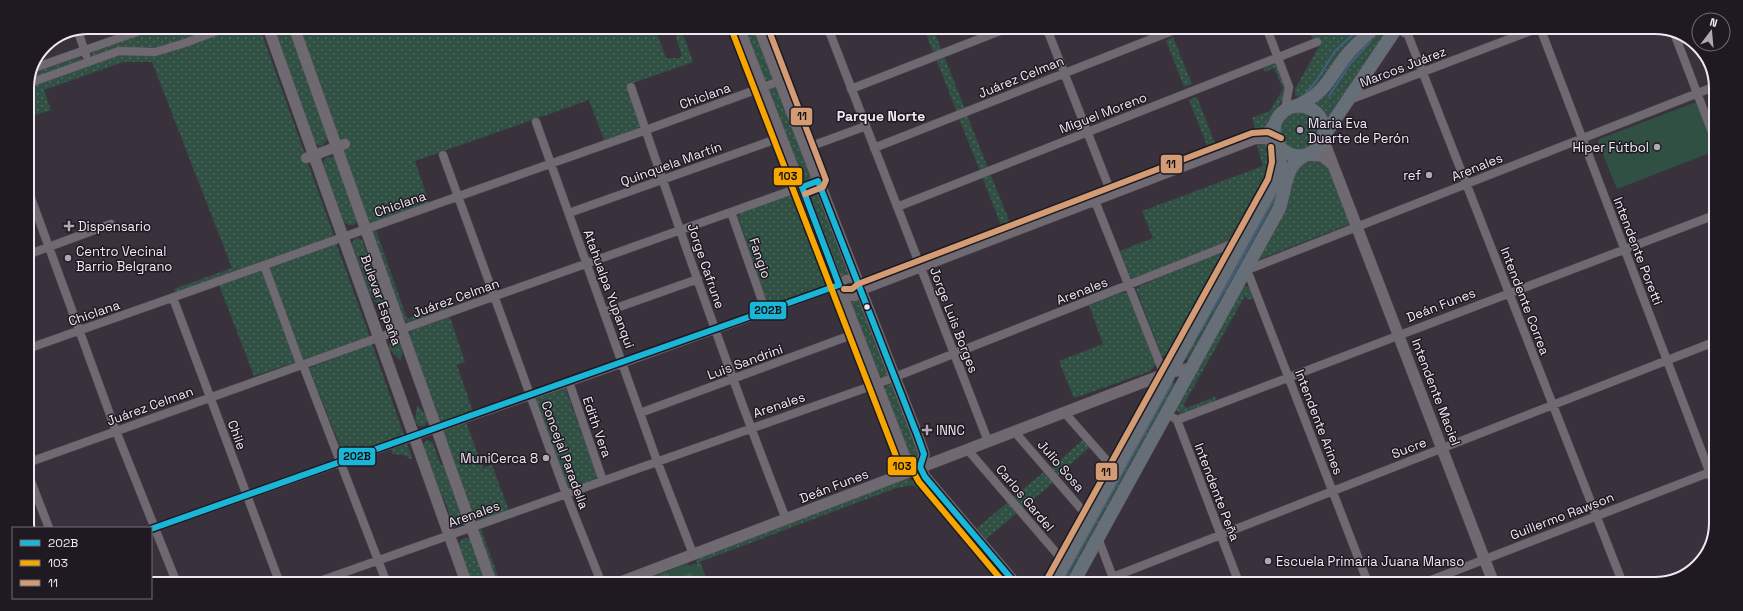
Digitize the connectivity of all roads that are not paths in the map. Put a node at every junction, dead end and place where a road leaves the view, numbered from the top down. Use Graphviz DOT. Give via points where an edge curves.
graph roads {
  1 [pos="132,34"];
  2 [pos="208,34"];
  3 [pos="270,34"];
  4 [pos="297,34"];
  5 [pos="741,34"];
  6 [pos="761,34"];
  7 [pos="831,34"];
  8 [pos="992,34"];
  9 [pos="1049,34"];
  10 [pos="1164,34"];
  11 [pos="1268,34"];
  12 [pos="1368,34"];
  13 [pos="1392,34"];
  14 [pos="1406,34"];
  15 [pos="1523,34"];
  16 [pos="1543,34"];
  17 [pos="79,35"];
  18 [pos="1677,39"];
  19 [pos="1317,42"];
  20 [pos="85,51"];
  21 [pos="1278,58"];
  22 [pos="89,62"];
  23 [pos="39,66"];
  24 [pos="1064,73"];
  25 [pos="1424,73"];
  26 [pos="35,81"];
  27 [pos="780,81"];
  28 [pos="631,87"];
  29 [pos="762,87"];
  30 [pos="851,89"];
  31 [pos="1709,89"];
  32 [pos="1698,93"];
  33 [pos="1348,100"];
  34 [pos="1286,108"];
  35 [pos="536,122"];
  36 [pos="1709,122"];
  37 [pos="866,126"];
  38 [pos="646,130"];
  39 [pos="1088,132"];
  40 [pos="782,137"];
  41 [pos="1323,138"];
  42 [pos="1582,138"];
  43 [pos="1255,140"];
  44 [pos="340,146"];
  45 [pos="1278,146"];
  46 [pos="806,148"];
  47 [pos="874,148"];
  48 [pos="443,154"];
  49 [pos="310,156"];
  50 [pos="1305,156"];
  51 [pos="550,163"];
  52 [pos="1333,166"];
  53 [pos="663,180"];
  54 [pos="818,181"];
  55 [pos="1467,184"];
  56 [pos="802,187"];
  57 [pos="1112,195"];
  58 [pos="458,196"];
  59 [pos="1095,201"];
  60 [pos="34,206"];
  61 [pos="897,207"];
  62 [pos="731,212"];
  63 [pos="570,213"];
  64 [pos="1709,217"];
  65 [pos="110,224"];
  66 [pos="1357,227"];
  67 [pos="366,229"];
  68 [pos="681,230"];
  69 [pos="344,237"];
  70 [pos="1242,240"];
  71 [pos="49,247"];
  72 [pos="1625,250"];
  73 [pos="34,252"];
  74 [pos="588,264"];
  75 [pos="264,265"];
  76 [pos="921,268"];
  77 [pos="1247,270"];
  78 [pos="856,278"];
  79 [pos="698,279"];
  80 [pos="839,285"];
  81 [pos="1130,286"];
  82 [pos="860,291"];
  83 [pos="1509,294"];
  84 [pos="495,297"];
  85 [pos="844,297"];
  86 [pos="173,298"];
  87 [pos="605,312"];
  88 [pos="766,312"];
  89 [pos="80,330"];
  90 [pos="402,330"];
  91 [pos="715,330"];
  92 [pos="857,333"];
  93 [pos="1399,336"];
  94 [pos="380,338"];
  95 [pos="1709,344"];
  96 [pos="34,346"];
  97 [pos="954,354"];
  98 [pos="1668,360"];
  99 [pos="623,364"];
  100 [pos="302,366"];
  101 [pos="1193,368"];
  102 [pos="1167,373"];
  103 [pos="895,377"];
  104 [pos="1289,378"];
  105 [pos="733,379"];
  106 [pos="569,382"];
  107 [pos="877,384"];
  108 [pos="530,396"];
  109 [pos="210,398"];
  110 [pos="1553,404"];
  111 [pos="1064,412"];
  112 [pos="640,413"];
  113 [pos="1172,416"];
  114 [pos="436,428"];
  115 [pos="750,428"];
  116 [pos="116,431"];
  117 [pos="1014,431"];
  118 [pos="414,436"];
  119 [pos="988,441"];
  120 [pos="1442,448"];
  121 [pos="967,449"];
  122 [pos="34,460"];
  123 [pos="657,461"];
  124 [pos="341,462"];
  125 [pos="1709,464"];
  126 [pos="920,467"];
  127 [pos="1115,470"];
  128 [pos="1709,473"];
  129 [pos="603,481"];
  130 [pos="34,489"];
  131 [pos="1332,491"];
  132 [pos="566,494"];
  133 [pos="246,496"];
  134 [pos="1596,515"];
  135 [pos="1089,518"];
  136 [pos="786,519"];
  137 [pos="49,527"];
  138 [pos="153,528"];
  139 [pos="472,528"];
  140 [pos="1220,535"];
  141 [pos="450,536"];
  142 [pos="1098,538"];
  143 [pos="693,554"];
  144 [pos="1484,559"];
  145 [pos="379,561"];
  146 [pos="1065,563"];
  147 [pos="174,577"];
  148 [pos="277,577"];
  149 [pos="332,577"];
  150 [pos="384,577"];
  151 [pos="464,577"];
  152 [pos="489,577"];
  153 [pos="598,577"];
  154 [pos="634,577"];
  155 [pos="1010,577"];
  156 [pos="1057,577"];
  157 [pos="1076,577"];
  158 [pos="1113,577"];
  159 [pos="1121,577"];
  160 [pos="1237,577"];
  161 [pos="1366,577"];
  162 [pos="1439,577"];
  163 [pos="1491,577"];
  164 [pos="1620,577"];
  1 -- 20 [label="street"];
  2 -- 22 [label="street" via="161,50 119,51"];
  3 -- 49 [label="main road, Bulevar España"];
  4 -- 44 [label="main road, Bulevar España"];
  5 -- 29 [label="main road"];
  6 -- 27 [label="main road"];
  7 -- 30 [label="street, Jorge Luis Borges"];
  8 -- 30 [label="street"];
  9 -- 24 [label="street"];
  10 -- 24 [label="street, Juárez Celman"];
  11 -- 21 [label="street"];
  12 -- 34 [label="highway" via="1353,47 1313,98"];
  13 -- 33 [label="highway"];
  14 -- 25 [label="street, Intendente Correa"];
  15 -- 25 [label="street, Marcos Juárez"];
  16 -- 42 [label="street, Intendente Poretti"];
  17 -- 20 [label="street"];
  18 -- 32 [label="street"];
  19 -- 21 [label="street, Miguel Moreno"];
  20 -- 22 [label="street"];
  20 -- 23 [label="street"];
  21 -- 34 [label="street" via="1289,87"];
  21 -- 39 [label="street, Miguel Moreno"];
  22 -- 26 [label="street"];
  24 -- 39 [label="street"];
  24 -- 47 [label="street, Juárez Celman"];
  25 -- 33 [label="street, Marcos Juárez"];
  25 -- 55 [label="street, Intendente Correa"];
  27 -- 29 [label="street, Chiclana"];
  27 -- 46 [label="main road"];
  28 -- 38 [label="street, Jorge Cafrune"];
  29 -- 38 [label="street, Chiclana"];
  29 -- 40 [label="main road"];
  30 -- 37 [label="street, Jorge Luis Borges"];
  31 -- 32 [label="street, Arenales"];
  32 -- 36 [label="street"];
  32 -- 42 [label="street, Arenales"];
  33 -- 41 [label="highway"];
  34 -- 41 [label="highway" via="1309,108 1319,116 1324,129"];
  34 -- 43 [label="street" via="1266,132"];
  34 -- 45 [label="highway" via="1273,134"];
  35 -- 51 [label="street, Atahualpa Yupanqui"];
  37 -- 46 [label="street"];
  37 -- 47 [label="street, Jorge Luis Borges"];
  38 -- 51 [label="street, Chiclana"];
  38 -- 53 [label="street, Jorge Cafrune"];
  39 -- 57 [label="street"];
  39 -- 61 [label="street, Miguel Moreno"];
  40 -- 53 [label="street, Quinquela Martín"];
  40 -- 56 [label="main road"];
  41 -- 50 [label="highway" via="1318,148"];
  41 -- 52 [label="main road, Intendente Maciel"];
  42 -- 55 [label="street, Arenales"];
  42 -- 72 [label="street, Intendente Poretti"];
  43 -- 45 [label="street" via="1266,140"];
  43 -- 57 [label="street"];
  44 -- 49 [label="street"];
  44 -- 67 [label="main road, Bulevar España"];
  45 -- 50 [label="highway" via="1292,156"];
  45 -- 70 [label="highway" via="1278,173"];
  46 -- 54 [label="main road"];
  47 -- 61 [label="street, Jorge Luis Borges"];
  48 -- 58 [label="street, Concejal Paradella"];
  49 -- 69 [label="main road, Bulevar España"];
  50 -- 52 [label="main road" via="1322,156"];
  50 -- 77 [label="highway" via="1290,168 1279,209"];
  51 -- 58 [label="street, Chiclana"];
  51 -- 63 [label="street, Atahualpa Yupanqui"];
  52 -- 66 [label="main road, Intendente Maciel"];
  53 -- 63 [label="street, Quinquela Martín"];
  53 -- 68 [label="street, Jorge Cafrune"];
  54 -- 56 [label="street, Juárez Celman"];
  54 -- 78 [label="main road"];
  55 -- 66 [label="street, Arenales"];
  55 -- 83 [label="street, Intendente Correa"];
  56 -- 62 [label="street, Juárez Celman"];
  56 -- 80 [label="main road"];
  57 -- 59 [label="street"];
  58 -- 67 [label="street, Chiclana"];
  58 -- 84 [label="street, Concejal Paradella"];
  59 -- 76 [label="street"];
  59 -- 81 [label="street"];
  60 -- 71 [label="street"];
  61 -- 76 [label="street, Jorge Luis Borges"];
  62 -- 68 [label="street, Juárez Celman"];
  62 -- 88 [label="street, Fangio"];
  63 -- 74 [label="street, Atahualpa Yupanqui"];
  64 -- 72 [label="street, Deán Funes"];
  65 -- 71 [label="street"];
  66 -- 77 [label="street, Arenales"];
  66 -- 93 [label="main road, Intendente Maciel"];
  67 -- 69 [label="street, Chiclana"];
  67 -- 90 [label="main road, Bulevar España"];
  68 -- 74 [label="street, Juárez Celman"];
  68 -- 79 [label="street, Jorge Cafrune"];
  69 -- 75 [label="street, Chiclana"];
  69 -- 94 [label="main road, Bulevar España"];
  70 -- 81 [label="street, Arenales"];
  70 -- 102 [label="highway"];
  71 -- 73 [label="street"];
  71 -- 89 [label="street"];
  72 -- 83 [label="street, Deán Funes"];
  72 -- 98 [label="street, Intendente Poretti"];
  74 -- 84 [label="street, Juárez Celman"];
  74 -- 87 [label="street, Atahualpa Yupanqui"];
  75 -- 86 [label="street, Chiclana"];
  75 -- 100 [label="street"];
  76 -- 82 [label="street"];
  76 -- 97 [label="street, Jorge Luis Borges"];
  77 -- 101 [label="highway"];
  77 -- 104 [label="street, Intendente Arines"];
  78 -- 80 [label="street" via="846,279"];
  78 -- 82 [label="main road"];
  79 -- 87 [label="street"];
  79 -- 91 [label="street, Jorge Cafrune"];
  80 -- 85 [label="main road"];
  80 -- 88 [label="street"];
  81 -- 97 [label="street, Arenales"];
  81 -- 102 [label="street"];
  82 -- 85 [label="street" via="855,297"];
  82 -- 103 [label="main road"];
  83 -- 93 [label="street, Deán Funes"];
  83 -- 110 [label="street, Intendente Correa"];
  84 -- 90 [label="street, Juárez Celman"];
  84 -- 108 [label="street, Concejal Paradella"];
  85 -- 92 [label="main road"];
  86 -- 89 [label="street, Chiclana"];
  86 -- 109 [label="street, Chile"];
  87 -- 99 [label="street, Atahualpa Yupanqui"];
  88 -- 91 [label="street"];
  89 -- 96 [label="street, Chiclana"];
  89 -- 116 [label="street"];
  90 -- 94 [label="street, Juárez Celman"];
  90 -- 114 [label="main road, Bulevar España"];
  91 -- 99 [label="street"];
  91 -- 105 [label="street, Jorge Cafrune"];
  92 -- 105 [label="street, Luis Sandrini"];
  92 -- 107 [label="main road"];
  93 -- 104 [label="street, Deán Funes"];
  93 -- 120 [label="main road, Intendente Maciel"];
  94 -- 100 [label="street, Juárez Celman"];
  94 -- 118 [label="main road, Bulevar España"];
  95 -- 98 [label="street, Sucre"];
  97 -- 103 [label="street, Arenales"];
  97 -- 119 [label="street, Jorge Luis Borges"];
  98 -- 110 [label="street, Sucre"];
  98 -- 125 [label="street, Intendente Poretti"];
  99 -- 106 [label="street"];
  99 -- 112 [label="street, Atahualpa Yupanqui"];
  100 -- 109 [label="street, Juárez Celman"];
  100 -- 124 [label="street"];
  101 -- 102 [label="main road, Deán Funes"];
  101 -- 113 [label="highway"];
  102 -- 111 [label="main road, Deán Funes"];
  102 -- 127 [label="highway"];
  103 -- 107 [label="street, Arenales"];
  103 -- 126 [label="main road" via="924,454"];
  104 -- 113 [label="street, Deán Funes"];
  104 -- 131 [label="street, Intendente Arines"];
  105 -- 112 [label="street, Luis Sandrini"];
  105 -- 115 [label="street, Jorge Cafrune"];
  106 -- 108 [label="street"];
  106 -- 129 [label="street, Edith Vera"];
  107 -- 115 [label="street, Arenales"];
  107 -- 126 [label="main road" via="906,460"];
  108 -- 114 [label="street"];
  108 -- 132 [label="street, Concejal Paradella"];
  109 -- 116 [label="street, Juárez Celman"];
  109 -- 133 [label="street, Chile"];
  110 -- 120 [label="street, Sucre"];
  110 -- 134 [label="street, Intendente Correa"];
  111 -- 117 [label="main road, Deán Funes"];
  111 -- 127 [label="street"];
  112 -- 123 [label="street, Atahualpa Yupanqui"];
  113 -- 140 [label="street, Intendente Peña"];
  113 -- 142 [label="highway"];
  114 -- 118 [label="street"];
  114 -- 139 [label="main road, Bulevar España"];
  115 -- 123 [label="street, Arenales"];
  115 -- 136 [label="street, Jorge Cafrune"];
  116 -- 122 [label="street, Juárez Celman"];
  116 -- 138 [label="street"];
  117 -- 119 [label="main road, Deán Funes"];
  117 -- 135 [label="street, Julio Sosa"];
  118 -- 124 [label="street"];
  118 -- 141 [label="main road, Bulevar España"];
  119 -- 121 [label="main road, Deán Funes"];
  120 -- 131 [label="street, Sucre"];
  120 -- 144 [label="main road, Intendente Maciel"];
  121 -- 126 [label="main road, Deán Funes"];
  121 -- 146 [label="street, Carlos Gardel"];
  123 -- 129 [label="street, Arenales"];
  123 -- 143 [label="street, Atahualpa Yupanqui"];
  124 -- 133 [label="street"];
  124 -- 145 [label="street"];
  126 -- 136 [label="main road, Deán Funes"];
  126 -- 155 [label="main road" via="925,477"];
  127 -- 135 [label="highway"];
  128 -- 134 [label="street, Guillermo Rawson"];
  129 -- 132 [label="street, Arenales"];
  130 -- 137 [label="street"];
  131 -- 140 [label="street, Sucre"];
  131 -- 161 [label="street, Intendente Arines"];
  132 -- 139 [label="street, Arenales"];
  132 -- 153 [label="street, Concejal Paradella"];
  133 -- 138 [label="street"];
  133 -- 148 [label="street, Chile"];
  134 -- 144 [label="street, Guillermo Rawson"];
  134 -- 164 [label="street, Intendente Correa"];
  135 -- 146 [label="highway"];
  136 -- 143 [label="main road, Deán Funes"];
  138 -- 147 [label="street"];
  139 -- 141 [label="street, Arenales"];
  139 -- 152 [label="main road, Bulevar España"];
  140 -- 159 [label="street, Sucre"];
  140 -- 160 [label="street, Intendente Peña"];
  141 -- 145 [label="street, Arenales"];
  141 -- 151 [label="main road, Bulevar España"];
  142 -- 157 [label="highway"];
  142 -- 158 [label="street"];
  143 -- 154 [label="main road, Deán Funes"];
  144 -- 162 [label="street, Guillermo Rawson"];
  144 -- 163 [label="main road, Intendente Maciel"];
  145 -- 149 [label="street, Arenales"];
  145 -- 150 [label="street"];
  146 -- 156 [label="highway"];
}
